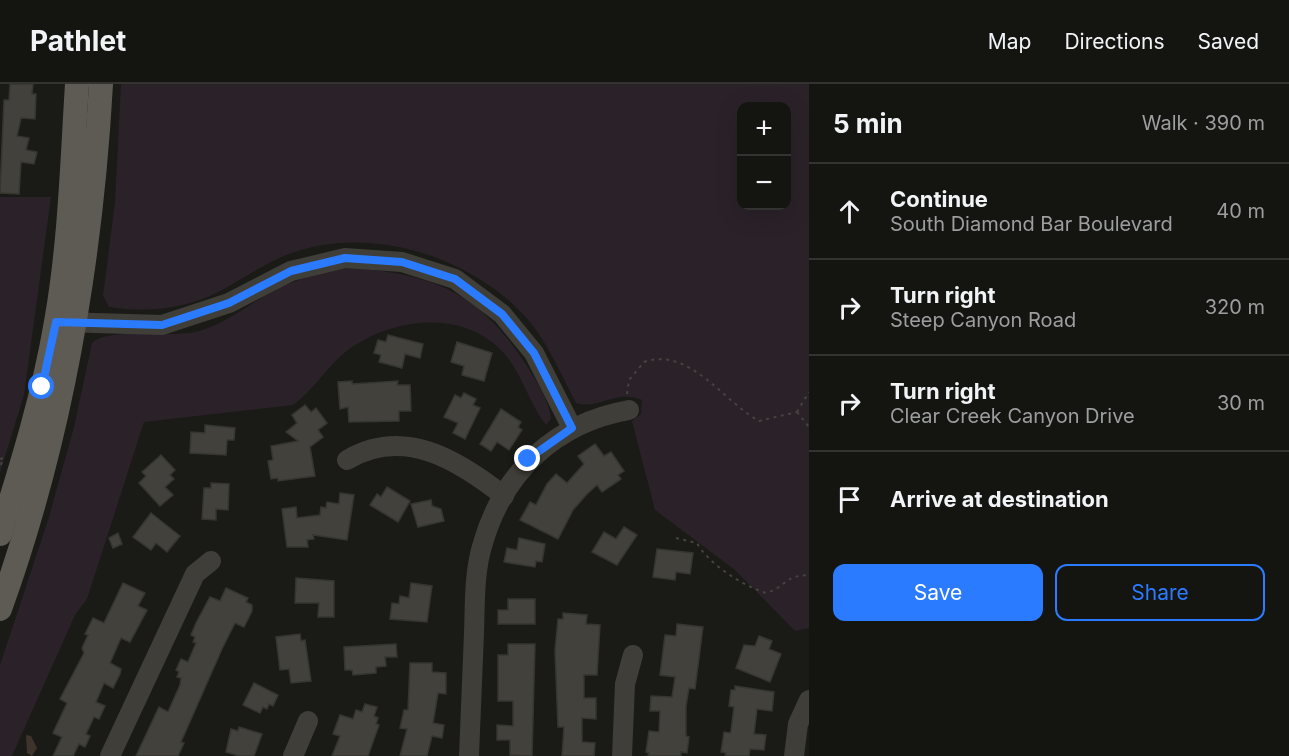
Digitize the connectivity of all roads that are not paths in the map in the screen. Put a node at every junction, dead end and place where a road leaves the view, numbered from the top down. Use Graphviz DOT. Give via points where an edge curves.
graph roads {
  1 [pos="77,84"];
  2 [pos="101,84"];
  3 [pos="66,322"];
  4 [pos="629,410"];
  5 [pos="572,428"];
  6 [pos="347,460"];
  7 [pos="504,496"];
  8 [pos="0,534"];
  9 [pos="211,561"];
  10 [pos="0,609"];
  11 [pos="633,655"];
  12 [pos="808,700"];
  13 [pos="308,721"];
  14 [pos="110,756"];
  15 [pos="293,756"];
  16 [pos="469,756"];
  17 [pos="622,756"];
  18 [pos="794,756"];
  1 -- 3 [label="main road" via="67,231"];
  2 -- 3 [label="main road" via="86,264"];
  3 -- 5 [label="street" via="162,325 229,303 291,271 345,258 402,262 455,279 502,314 534,353"];
  3 -- 8 [label="main road" via="42,387"];
  3 -- 10 [label="main road" via="46,460"];
  4 -- 5 [label="street"];
  5 -- 7 [label="street" via="528,459"];
  6 -- 7 [label="street" via="366,448 406,446 436,452"];
  7 -- 16 [label="street" via="483,542 476,584"];
  9 -- 14 [label="street" via="195,573"];
  11 -- 17 [label="street" via="625,684"];
  12 -- 18 [label="street" via="798,724"];
  13 -- 15 [label="street"];
}
